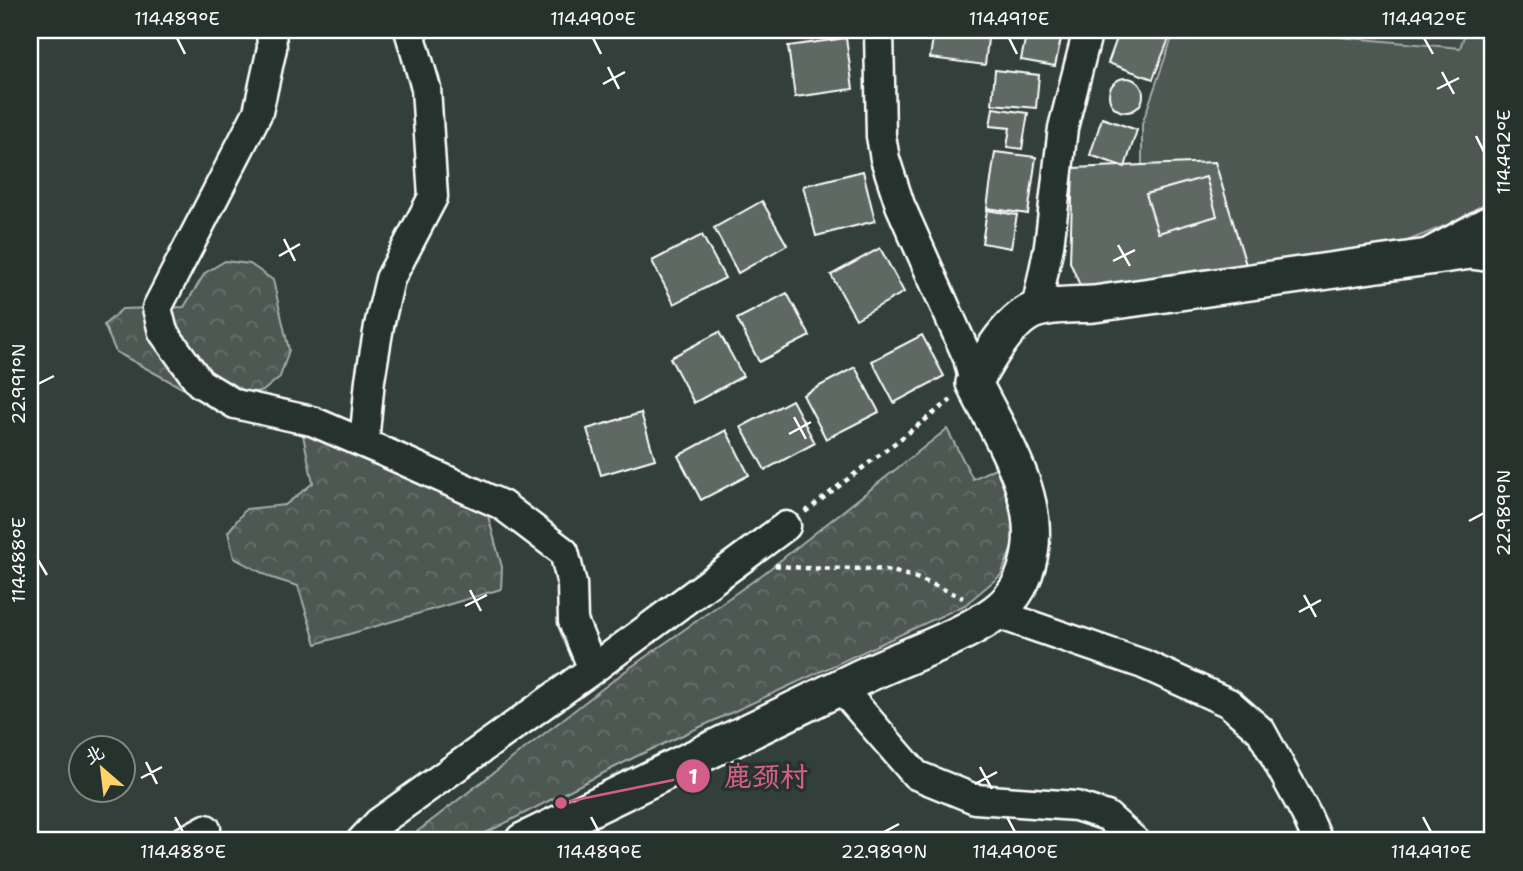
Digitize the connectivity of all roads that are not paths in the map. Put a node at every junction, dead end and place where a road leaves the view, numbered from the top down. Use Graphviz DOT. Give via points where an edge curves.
graph roads {
  1 [pos="271,30"];
  2 [pos="409,30"];
  3 [pos="879,30"];
  4 [pos="1088,30"];
  5 [pos="1493,218"];
  6 [pos="1493,254"];
  7 [pos="1415,260"];
  8 [pos="1036,309"];
  9 [pos="974,383"];
  10 [pos="364,443"];
  11 [pos="786,526"];
  12 [pos="995,613"];
  13 [pos="593,669"];
  14 [pos="840,687"];
  15 [pos="361,841"];
  16 [pos="523,841"];
  17 [pos="1135,841"];
  18 [pos="1318,841"];
  1 -- 10 [label="street" via="272,48 258,112 157,308 163,332 200,383 235,404 312,421"];
  2 -- 10 [label="street" via="426,88 433,197 390,279 370,380"];
  3 -- 9 [label="street" via="885,159 900,205 968,358"];
  4 -- 8 [label="street" via="1063,128 1049,246"];
  5 -- 7 [label="street"];
  6 -- 7 [label="street" via="1471,251"];
  7 -- 8 [label="street"];
  8 -- 9 [label="street" via="1005,334"];
  9 -- 12 [label="street" via="1018,474 1030,512 1028,566 1021,584"];
  10 -- 13 [label="street" via="502,505 564,552 572,584 573,621"];
  11 -- 13 [label="street"];
  12 -- 14 [label="street"];
  12 -- 18 [label="street" via="1143,664 1229,703 1261,730"];
  13 -- 15 [label="street" via="378,823"];
  14 -- 16 [label="street"];
  14 -- 17 [label="street" via="916,775 975,799 1076,806 1107,816"];
}
